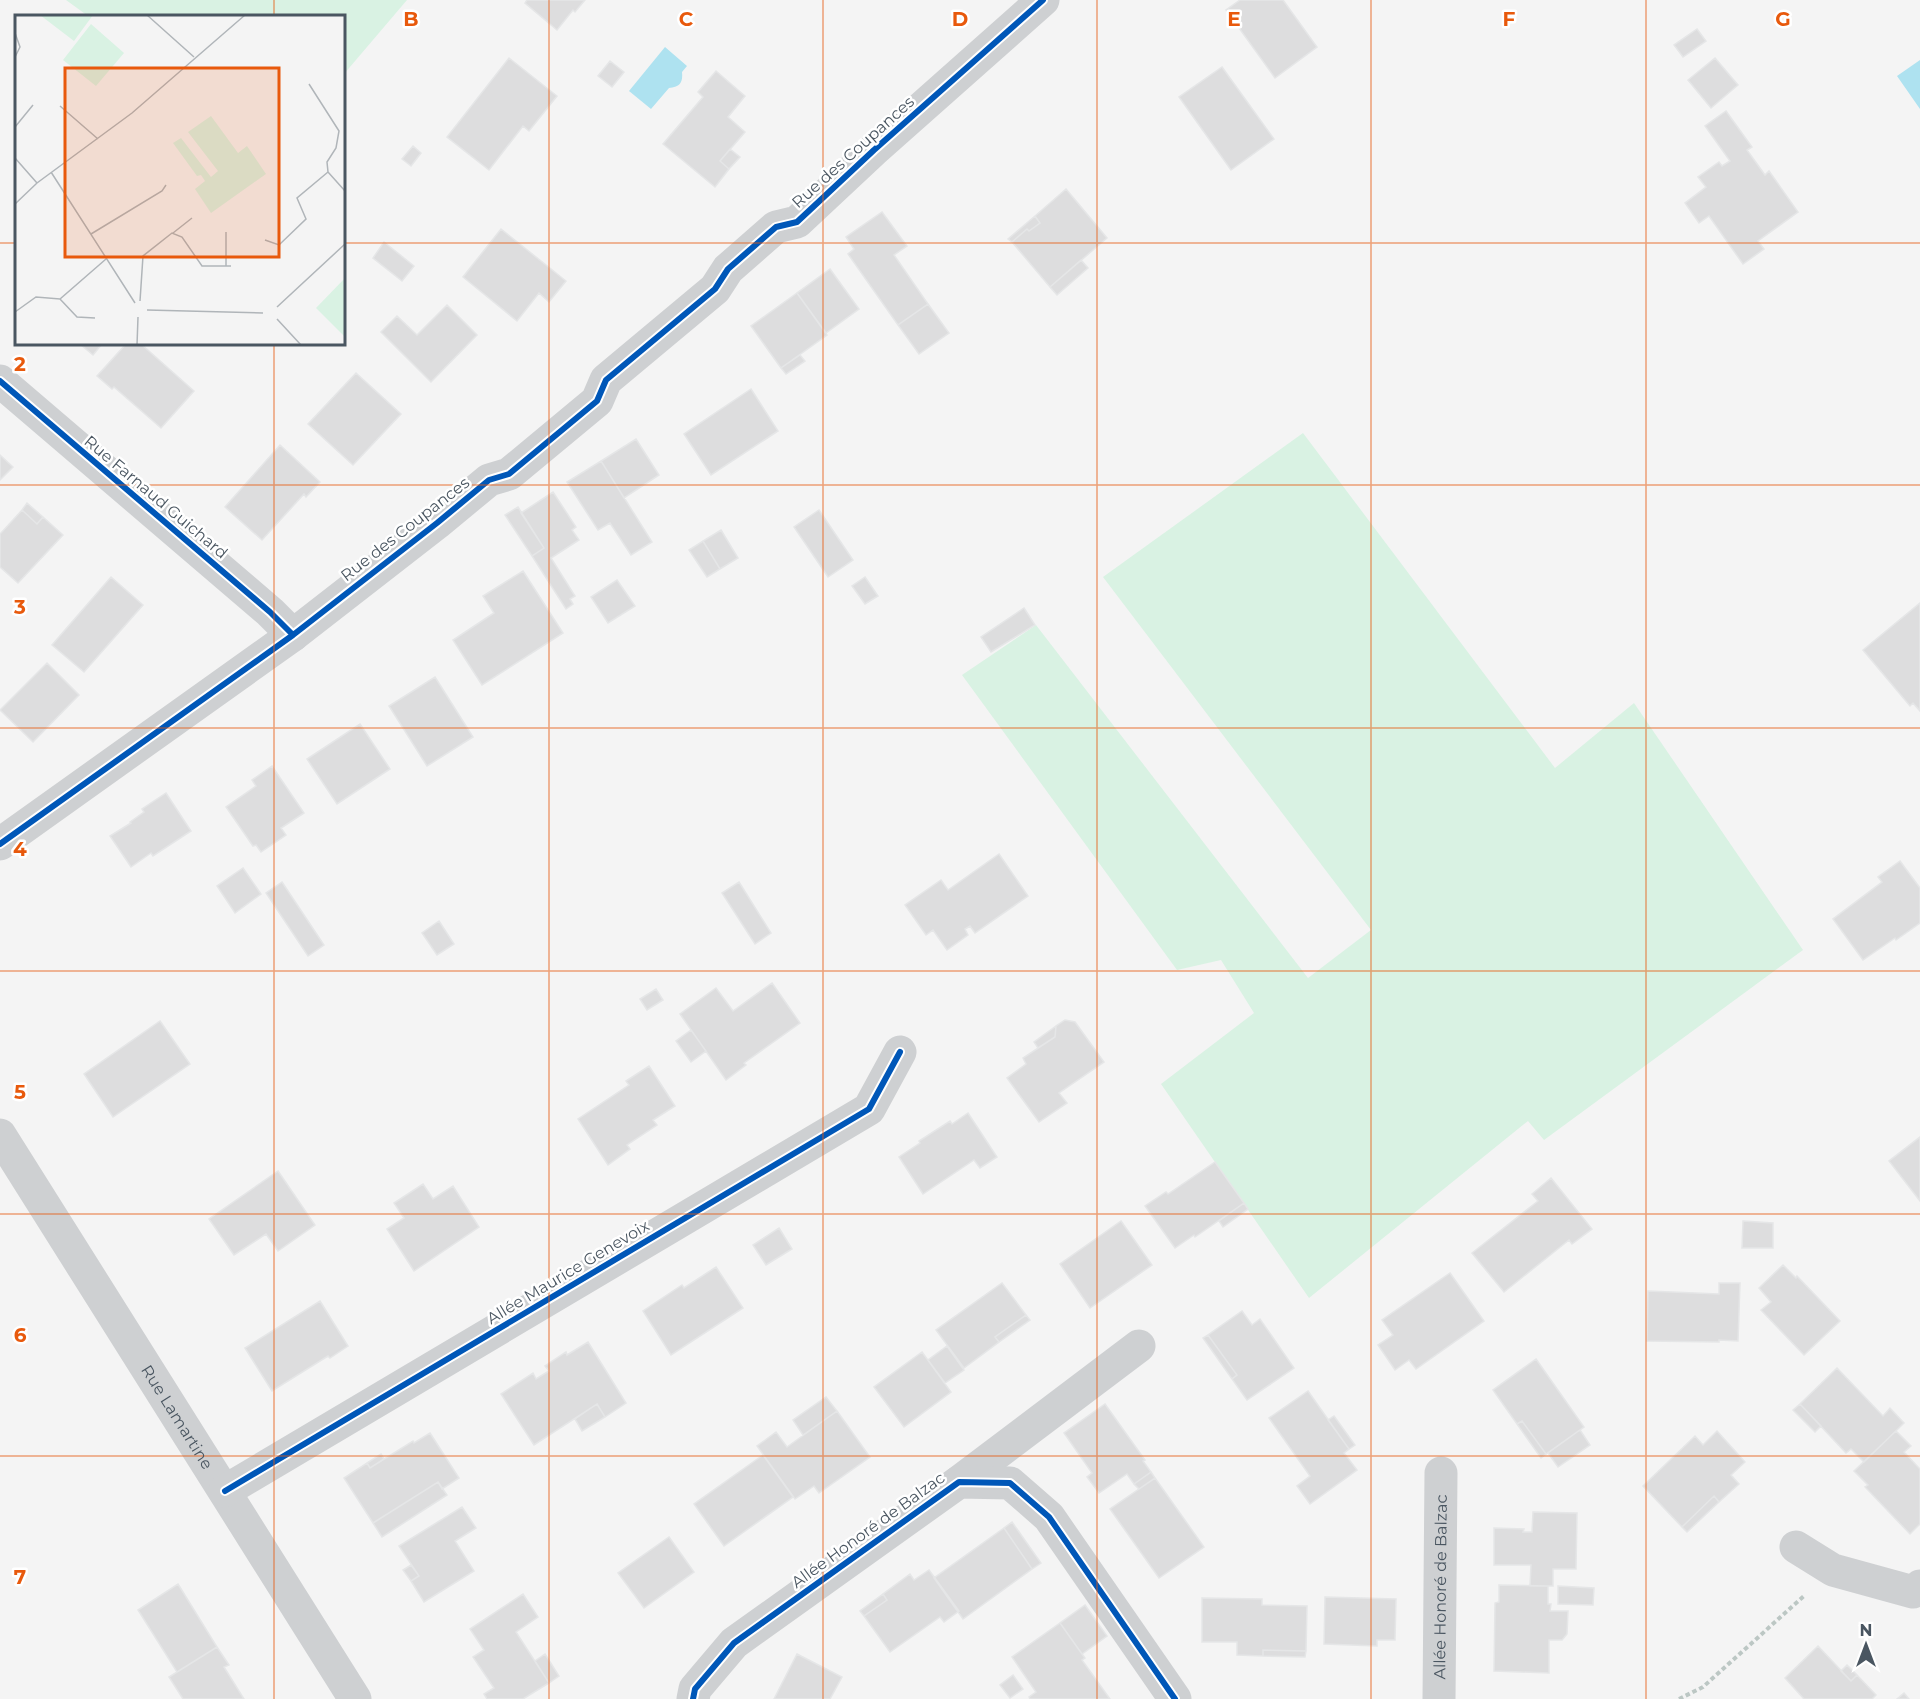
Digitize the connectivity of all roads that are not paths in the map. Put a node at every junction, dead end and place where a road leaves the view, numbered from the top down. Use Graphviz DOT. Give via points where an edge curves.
graph roads {
  1 [pos="1043,0"];
  2 [pos="0,381"];
  3 [pos="292,635"];
  4 [pos="0,844"];
  5 [pos="900,1052"];
  6 [pos="0,1135"];
  7 [pos="1138,1346"];
  8 [pos="1441,1473"];
  9 [pos="958,1482"];
  10 [pos="225,1491"];
  11 [pos="1796,1547"];
  12 [pos="1920,1586"];
  13 [pos="355,1699"];
  14 [pos="693,1699"];
  15 [pos="1175,1699"];
  16 [pos="1439,1699"];
  1 -- 3 [label="street, Rue des Coupances" via="796,222 776,227 728,269 715,289 606,380 597,401 508,474 489,480"];
  2 -- 3 [label="street, Rue Farnaud Guichard"];
  3 -- 4 [label="street, Rue des Coupances"];
  5 -- 10 [label="street, Allée Maurice Genevoix" via="869,1108"];
  6 -- 10 [label="street, Rue Lamartine"];
  7 -- 9 [label="street, Allée Honoré de Balzac"];
  8 -- 16 [label="street, Allée Honoré de Balzac"];
  9 -- 14 [label="street, Allée Honoré de Balzac" via="734,1643 695,1689"];
  9 -- 15 [label="street, Allée Honoré de Balzac" via="1010,1483 1048,1517"];
  10 -- 13 [label="street, Rue Lamartine"];
  11 -- 12 [label="street" via="1833,1570 1913,1592"];
}
